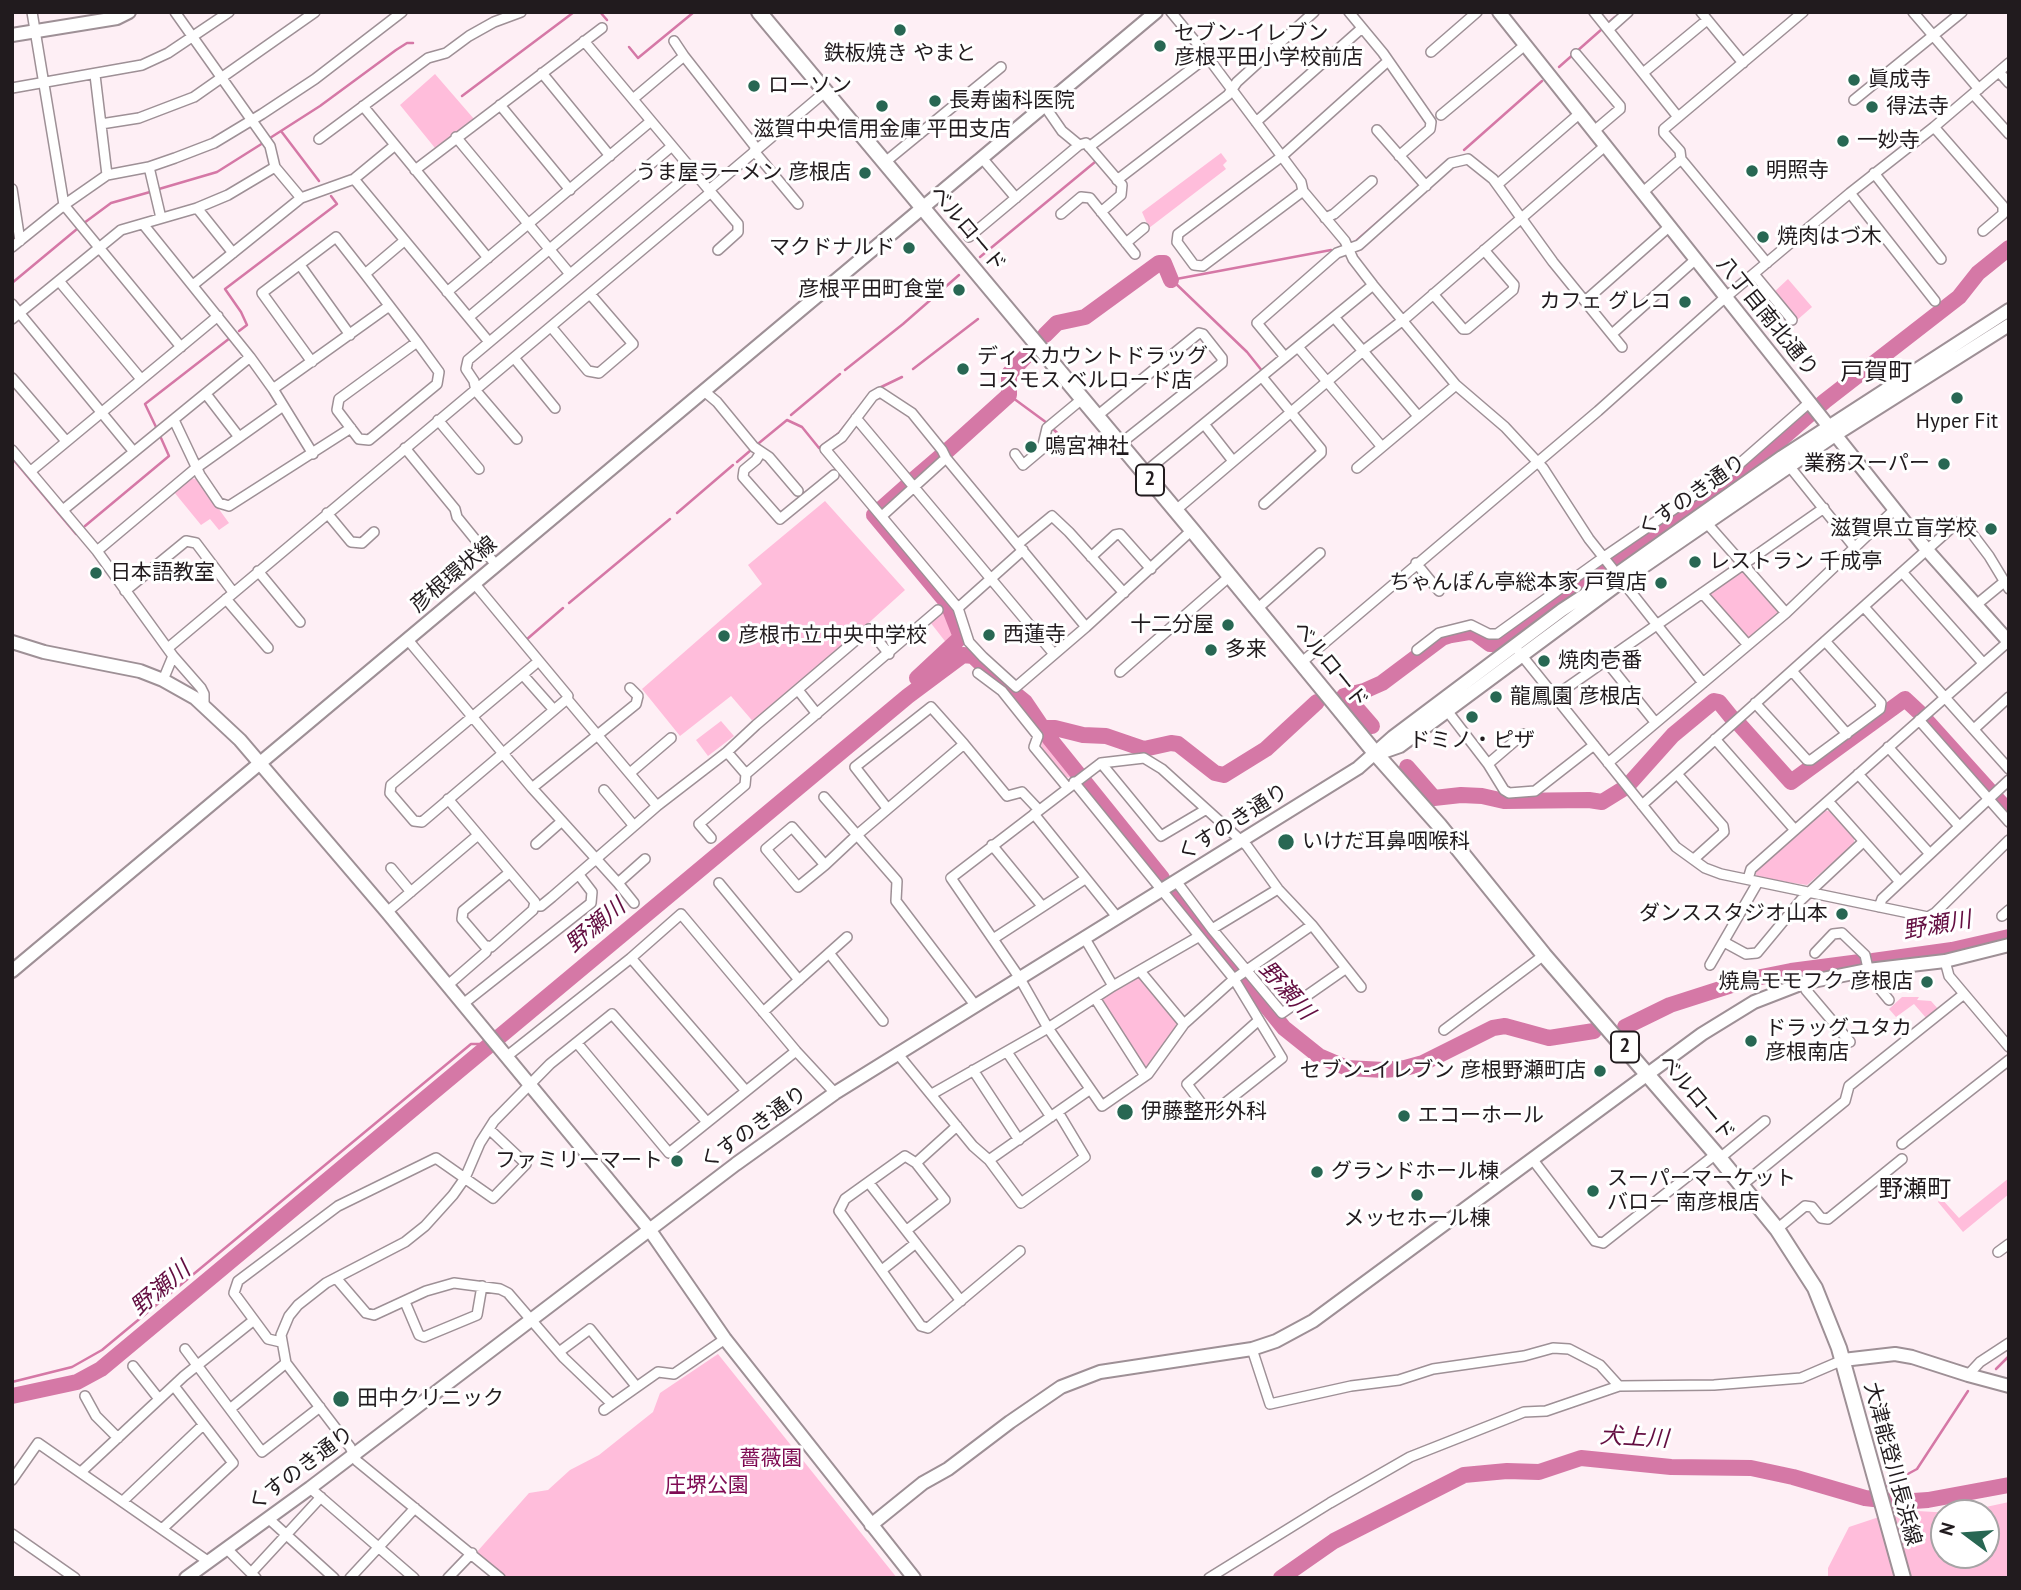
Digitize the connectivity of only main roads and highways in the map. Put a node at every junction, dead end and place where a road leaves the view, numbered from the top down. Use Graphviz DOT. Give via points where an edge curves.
graph roads {
  1 [pos="759,12"];
  2 [pos="1844,1367"];
  3 [pos="1903,1578"];
  1 -- 2 [label="main road, ベルロード / 2" via="1376,754 1742,1185 1815,1288"];
  2 -- 3 [label="main road, 大津能登川長浜線 / 2"];
}
